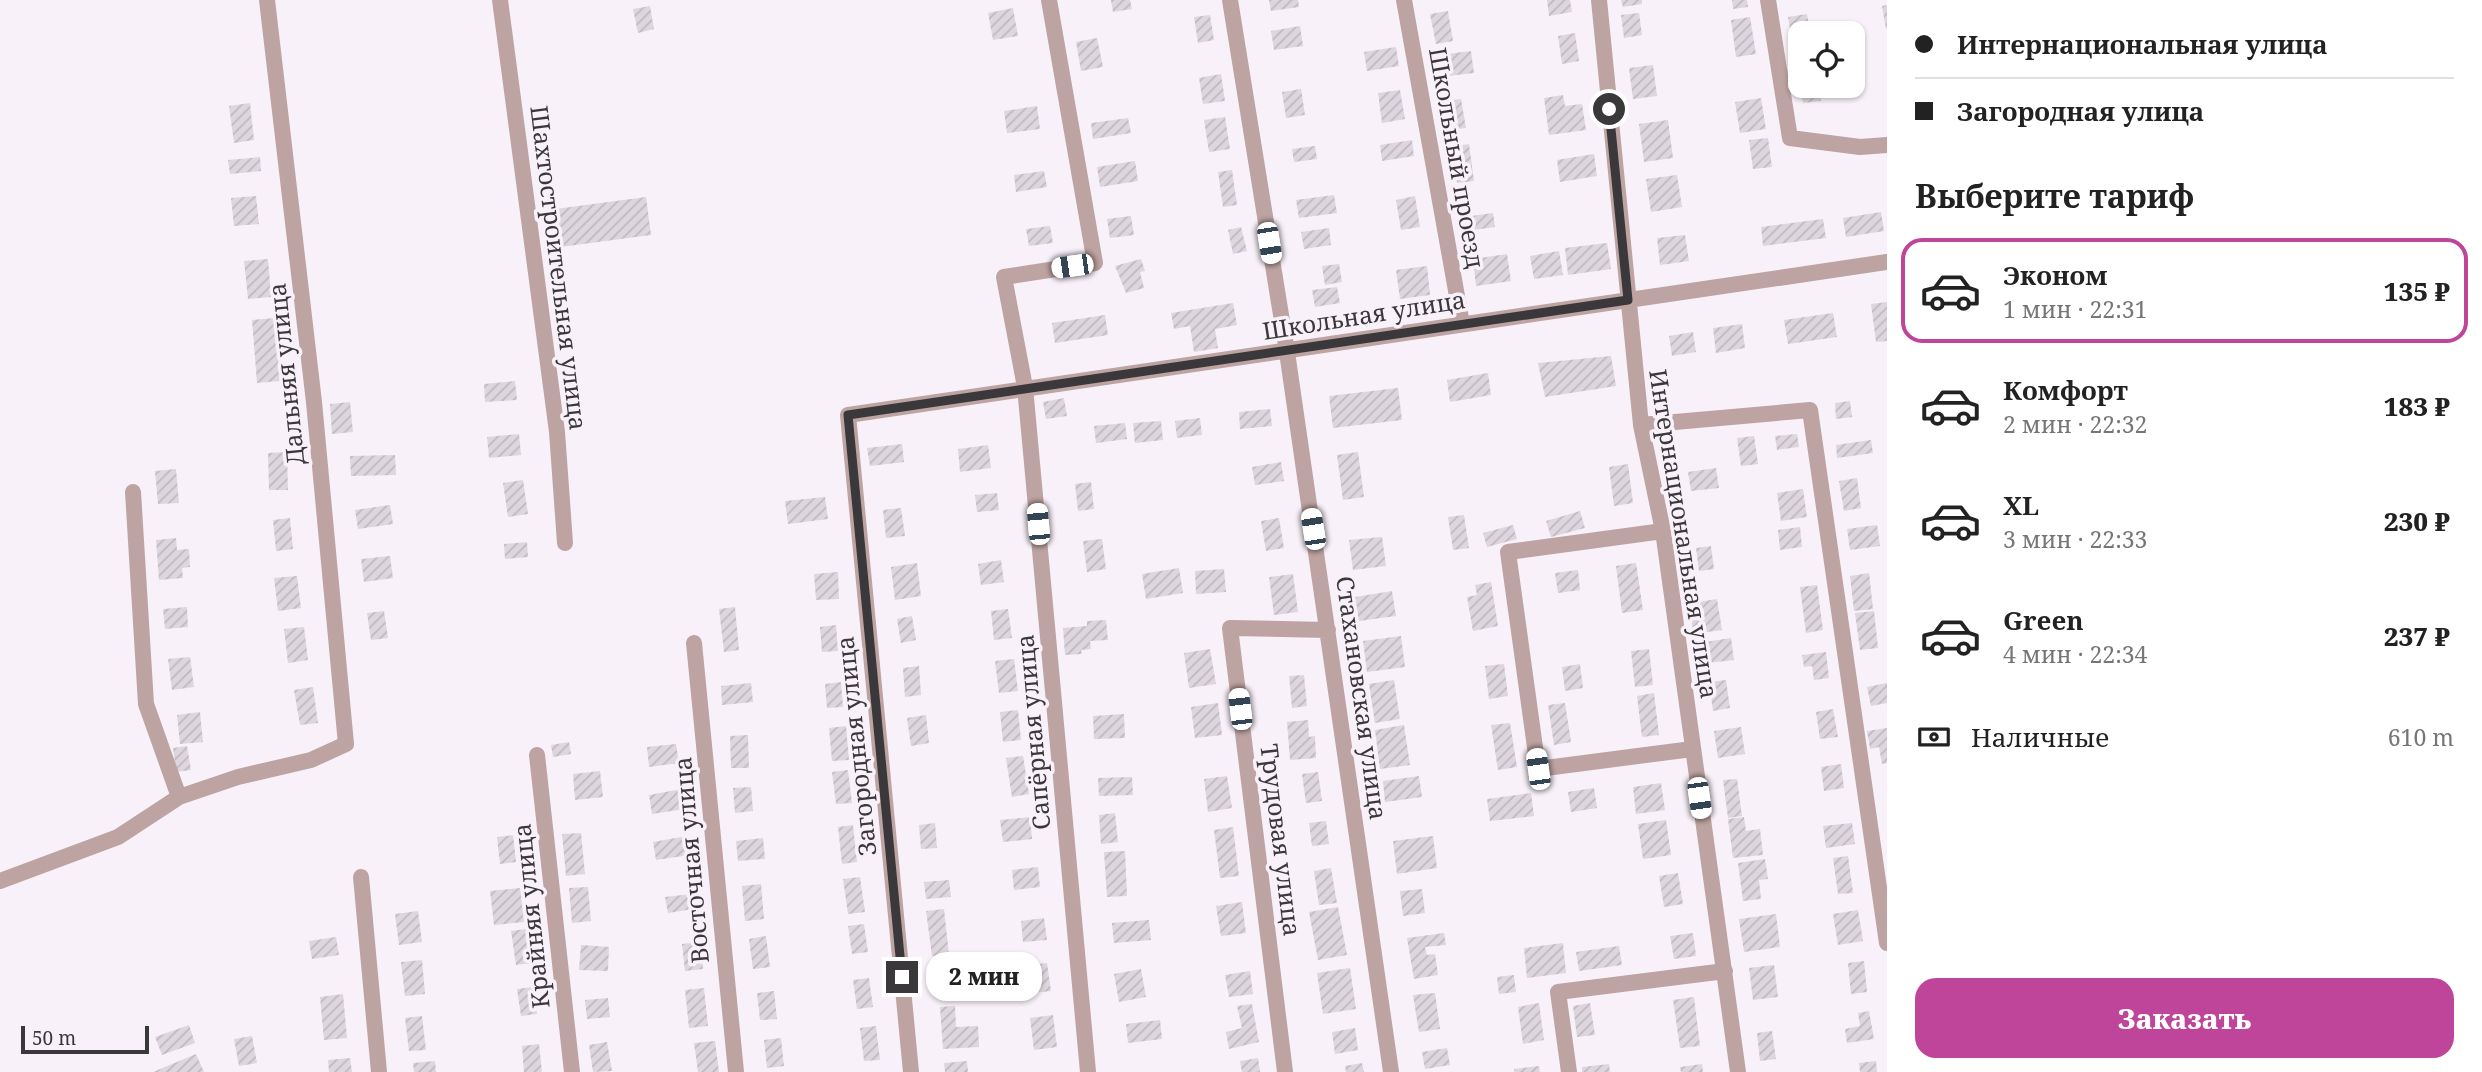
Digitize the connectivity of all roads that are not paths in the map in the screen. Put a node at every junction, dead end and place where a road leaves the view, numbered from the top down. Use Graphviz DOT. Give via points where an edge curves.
graph roads {
  1 [pos="267,0"];
  2 [pos="500,0"];
  3 [pos="1049,0"];
  4 [pos="1230,0"];
  5 [pos="1404,0"];
  6 [pos="1599,0"];
  7 [pos="1768,0"];
  8 [pos="1887,145"];
  9 [pos="1887,262"];
  10 [pos="1628,300"];
  11 [pos="1462,324"];
  12 [pos="1287,352"];
  13 [pos="1025,387"];
  14 [pos="848,415"];
  15 [pos="1641,425"];
  16 [pos="133,492"];
  17 [pos="1663,531"];
  18 [pos="565,543"];
  19 [pos="1328,630"];
  20 [pos="695,643"];
  21 [pos="1692,749"];
  22 [pos="537,755"];
  23 [pos="179,797"];
  24 [pos="361,877"];
  25 [pos="0,881"];
  26 [pos="1887,943"];
  27 [pos="1725,971"];
  28 [pos="379,1072"];
  29 [pos="572,1072"];
  30 [pos="736,1072"];
  31 [pos="911,1072"];
  32 [pos="1088,1072"];
  33 [pos="1286,1072"];
  34 [pos="1391,1072"];
  35 [pos="1569,1072"];
  36 [pos="1738,1072"];
  1 -- 23 [label="street, Дальняя улица" via="314,402 346,744 311,760"];
  2 -- 18 [label="street, Шахтостроительная улица" via="557,432"];
  3 -- 13 [label="street" via="1095,263 1004,276"];
  4 -- 12 [label="street, Стахановская улица"];
  5 -- 11 [label="street, Школьный проезд"];
  6 -- 10 [label="street, Интернациональная улица"];
  7 -- 8 [label="street" via="1790,138 1860,147"];
  9 -- 10 [label="street, Школьная улица"];
  10 -- 11 [label="street, Школьная улица"];
  10 -- 15 [label="street, Интернациональная улица"];
  11 -- 12 [label="street, Школьная улица"];
  12 -- 13 [label="street, Школьная улица"];
  12 -- 19 [label="street, Стахановская улица"];
  13 -- 14 [label="street, Школьная улица"];
  13 -- 32 [label="street, Сапёрная улица"];
  14 -- 31 [label="street, Загородная улица"];
  15 -- 17 [label="street, Интернациональная улица"];
  15 -- 26 [label="street" via="1810,410"];
  16 -- 23 [label="street" via="146,704"];
  17 -- 21 [label="street, Интернациональная улица"];
  17 -- 21 [label="street" via="1508,552 1538,769"];
  19 -- 33 [label="street, Трудовая улица" via="1230,628"];
  19 -- 34 [label="street, Стахановская улица"];
  20 -- 30 [label="street, Восточная улица"];
  21 -- 27 [label="street, Интернациональная улица"];
  22 -- 29 [label="street, Крайняя улица"];
  23 -- 25 [label="street" via="118,837"];
  24 -- 28 [label="street"];
  27 -- 35 [label="street" via="1558,992"];
  27 -- 36 [label="street, Интернациональная улица"];
}
